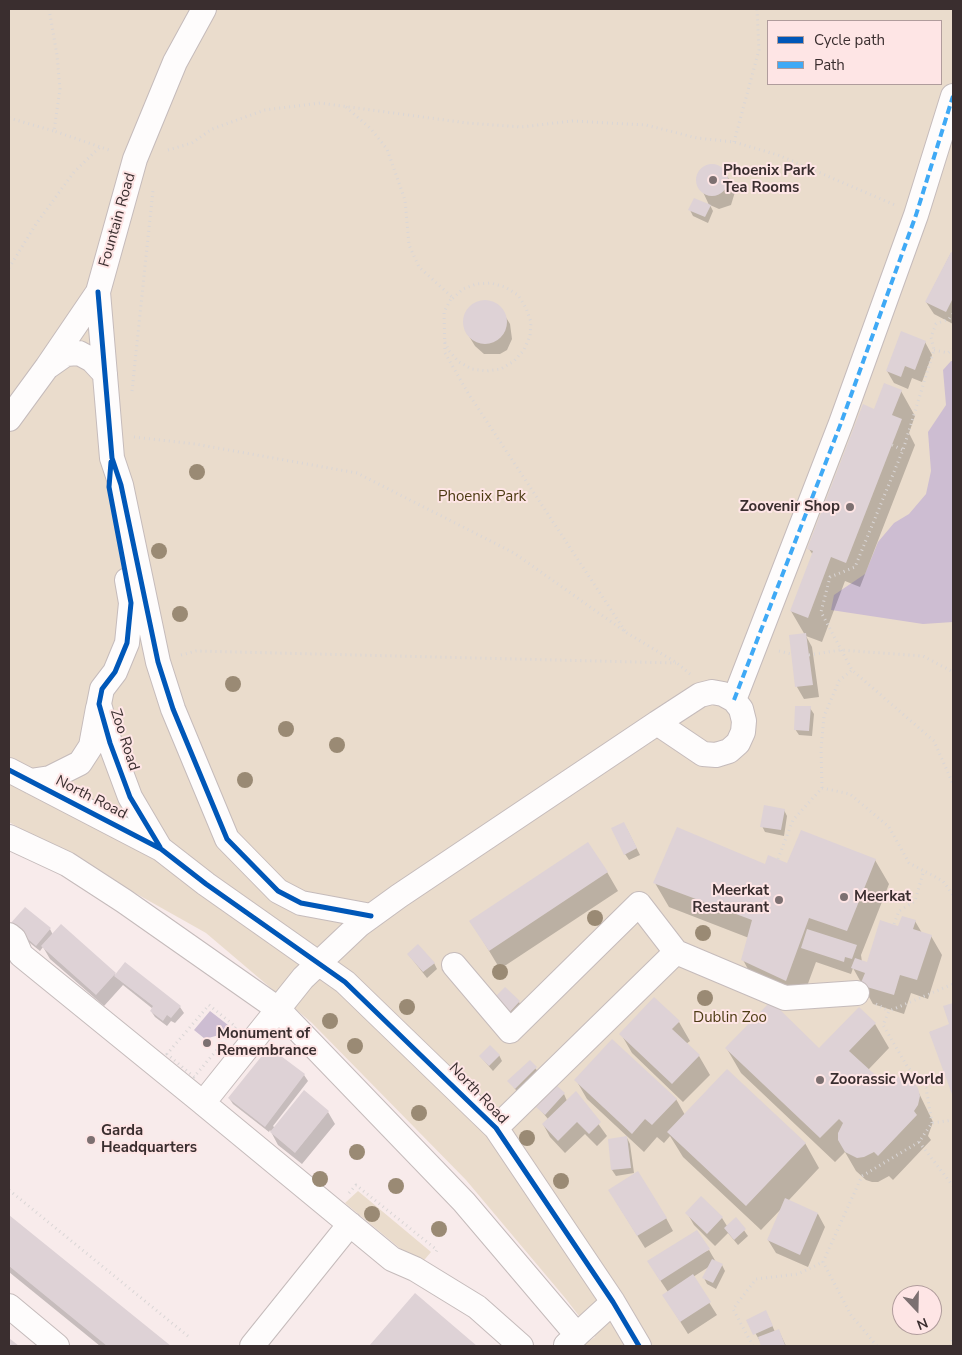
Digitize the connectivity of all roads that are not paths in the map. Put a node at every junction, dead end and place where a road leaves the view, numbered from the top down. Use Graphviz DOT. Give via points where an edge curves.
graph roads {
  1 [pos="204,9"];
  2 [pos="953,96"];
  3 [pos="98,292"];
  4 [pos="47,367"];
  5 [pos="105,374"];
  6 [pos="9,418"];
  7 [pos="112,458"];
  8 [pos="734,700"];
  9 [pos="99,704"];
  10 [pos="657,723"];
  11 [pos="9,770"];
  12 [pos="30,781"];
  13 [pos="9,837"];
  14 [pos="161,849"];
  15 [pos="371,916"];
  16 [pos="12,944"];
  17 [pos="676,952"];
  18 [pos="318,961"];
  19 [pos="454,965"];
  20 [pos="857,993"];
  21 [pos="278,1009"];
  22 [pos="203,1103"];
  23 [pos="496,1128"];
  24 [pos="341,1218"];
  25 [pos="613,1302"];
  26 [pos="9,1306"];
  27 [pos="571,1341"];
  28 [pos="57,1346"];
  29 [pos="252,1346"];
  30 [pos="521,1346"];
  31 [pos="639,1346"];
  1 -- 3 [label="street, Fountain Road" via="175,62 135,159"];
  2 -- 8 [label="street" via="916,216 841,423"];
  3 -- 4 [label="street, Fountain Road"];
  3 -- 5 [label="street"];
  4 -- 5 [label="street" via="66,354 79,353 92,360"];
  4 -- 6 [label="street, Fountain Road"];
  5 -- 7 [label="street"];
  7 -- 9 [label="street, Zoo Road" via="109,487 131,603 127,643 115,672 102,689"];
  7 -- 15 [label="street" via="121,485 158,662 173,708 227,839 278,891 301,903"];
  8 -- 10 [label="street" via="712,692 700,695"];
  8 -- 10 [label="street" via="743,715 743,732 729,751 716,755 703,754"];
  9 -- 12 [label="street" via="91,746 80,763 50,778"];
  9 -- 14 [label="street, Zoo Road" via="130,797"];
  10 -- 15 [label="street"];
  11 -- 12 [label="street, North Road"];
  12 -- 14 [label="street, North Road"];
  13 -- 21 [label="street" via="67,864"];
  14 -- 18 [label="street, North Road"];
  15 -- 18 [label="street"];
  16 -- 22 [label="street" via="21,955"];
  17 -- 19 [label="street" via="639,904 510,1031"];
  17 -- 20 [label="street" via="785,998"];
  17 -- 23 [label="street"];
  18 -- 21 [label="street"];
  18 -- 23 [label="street, North Road" via="384,1018"];
  21 -- 22 [label="street"];
  21 -- 27 [label="street" via="464,1202"];
  22 -- 24 [label="street"];
  23 -- 25 [label="street, North Road"];
  24 -- 29 [label="street"];
  24 -- 30 [label="street" via="392,1259 478,1307"];
  25 -- 27 [label="street"];
  25 -- 31 [label="street, North Road"];
  26 -- 28 [label="street"];
}
